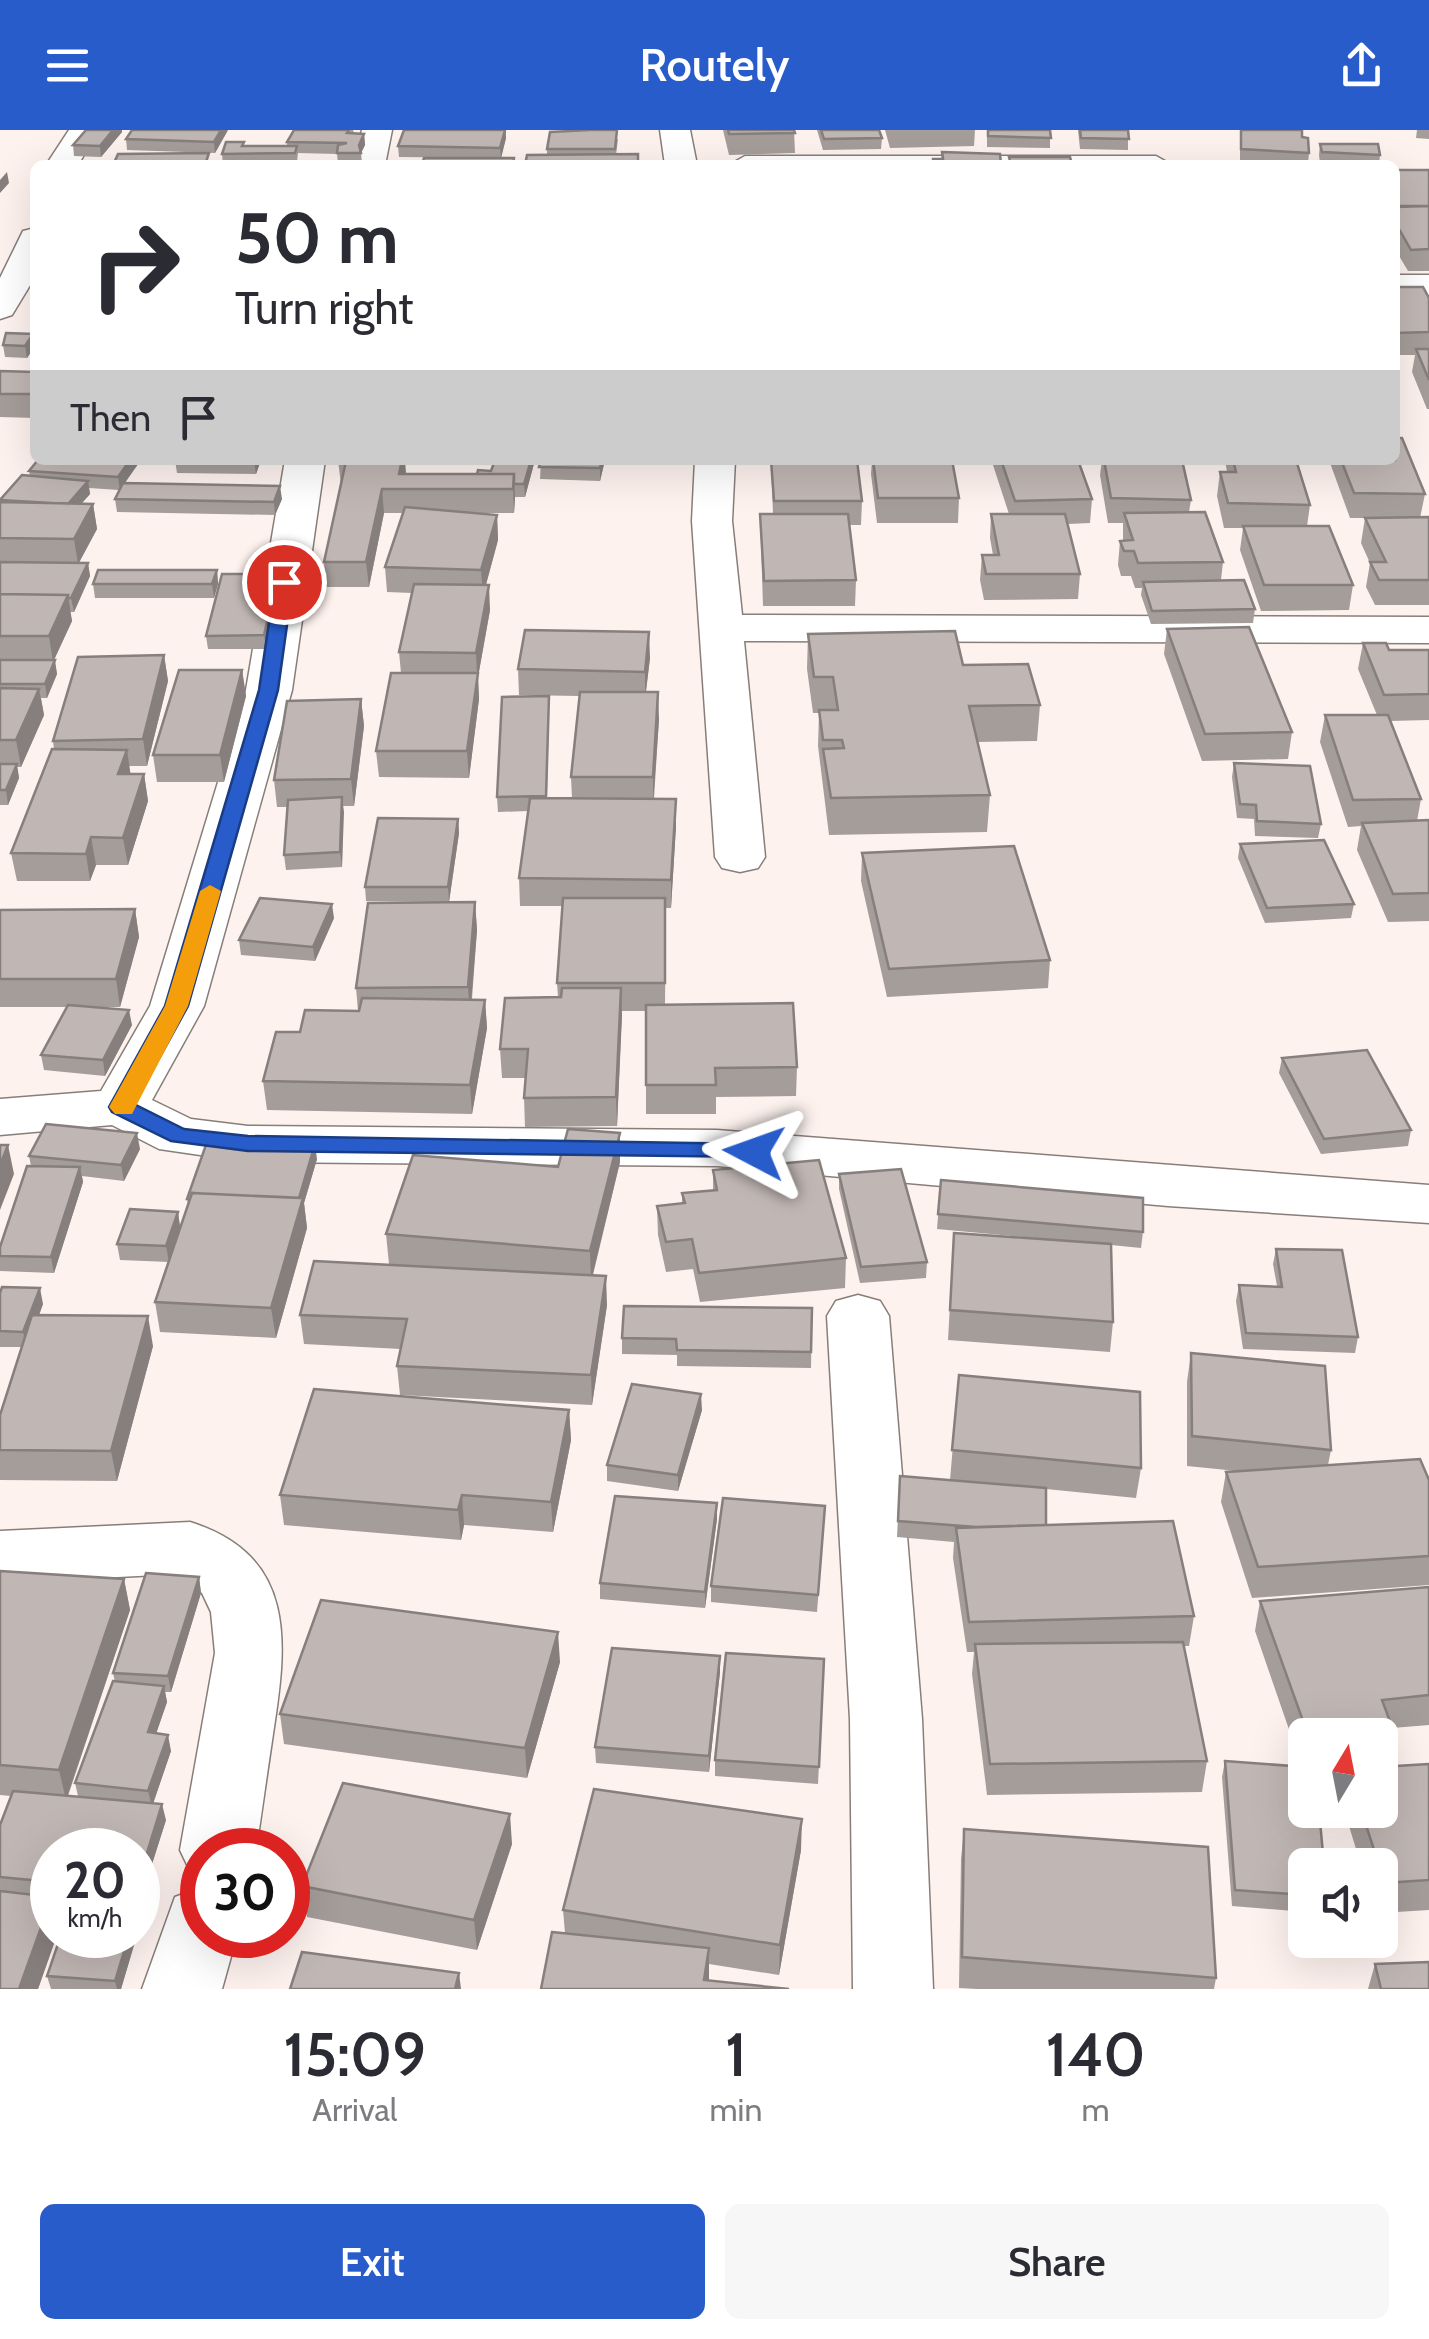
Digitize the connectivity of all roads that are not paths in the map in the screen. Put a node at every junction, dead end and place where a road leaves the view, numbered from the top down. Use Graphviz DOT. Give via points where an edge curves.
graph roads {
  1 [pos="84,130"];
  2 [pos="377,130"];
  3 [pos="675,130"];
  4 [pos="65,160"];
  5 [pos="370,160"];
  6 [pos="680,160"];
  7 [pos="30,256"];
  8 [pos="1400,285"];
  9 [pos="1429,285"];
  10 [pos="0,308"];
  11 [pos="304,465"];
  12 [pos="714,465"];
  13 [pos="724,628"];
  14 [pos="1429,630"];
  15 [pos="740,856"];
  16 [pos="120,1107"];
  17 [pos="0,1118"];
  18 [pos="1429,1204"];
  19 [pos="858,1316"];
  20 [pos="0,1557"];
  21 [pos="222,1828"];
  22 [pos="191,1958"];
  23 [pos="182,1989"];
  24 [pos="893,1989"];
  1 -- 4 [label="street"];
  2 -- 5 [label="street"];
  3 -- 6 [label="street"];
  7 -- 10 [label="street"];
  8 -- 9 [label="street"];
  11 -- 16 [label="street" via="269,690 176,1006"];
  12 -- 13 [label="street" via="712,521"];
  13 -- 14 [label="street"];
  13 -- 15 [label="street"];
  16 -- 17 [label="street"];
  16 -- 18 [label="street" via="179,1136 248,1144 717,1148"];
  19 -- 24 [label="street" via="886,1719"];
  20 -- 21 [label="street" via="190,1548 227,1575 246,1612 250,1653"];
  22 -- 23 [label="street"];
}
